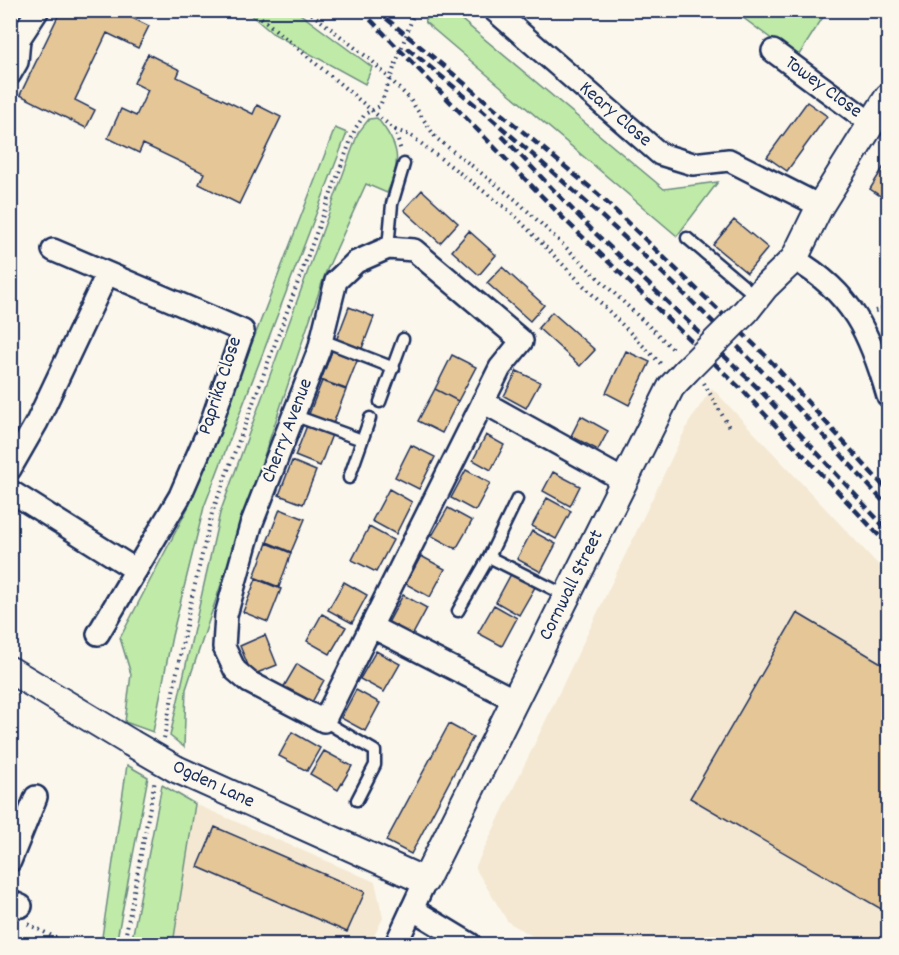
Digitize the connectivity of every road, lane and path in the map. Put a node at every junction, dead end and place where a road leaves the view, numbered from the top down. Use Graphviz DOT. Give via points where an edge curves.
graph roads {
  1 [pos="38,10"];
  2 [pos="177,10"];
  3 [pos="202,10"];
  4 [pos="252,10"];
  5 [pos="307,10"];
  6 [pos="414,10"];
  7 [pos="494,10"];
  8 [pos="15,37"];
  9 [pos="773,51"];
  10 [pos="10,74"];
  11 [pos="888,97"];
  12 [pos="375,111"];
  13 [pos="872,124"];
  14 [pos="396,130"];
  15 [pos="404,164"];
  16 [pos="820,207"];
  17 [pos="687,237"];
  18 [pos="388,248"];
  19 [pos="53,250"];
  20 [pos="794,259"];
  21 [pos="107,274"];
  22 [pos="752,304"];
  23 [pos="403,339"];
  24 [pos="322,340"];
  25 [pos="393,368"];
  26 [pos="687,373"];
  27 [pos="888,396"];
  28 [pos="380,402"];
  29 [pos="483,402"];
  30 [pos="293,415"];
  31 [pos="370,418"];
  32 [pos="729,427"];
  33 [pos="362,440"];
  34 [pos="10,469"];
  35 [pos="349,478"];
  36 [pos="625,481"];
  37 [pos="10,491"];
  38 [pos="517,499"];
  39 [pos="489,557"];
  40 [pos="136,570"];
  41 [pos="567,596"];
  42 [pos="458,611"];
  43 [pos="372,627"];
  44 [pos="98,634"];
  45 [pos="10,670"];
  46 [pos="515,700"];
  47 [pos="324,721"];
  48 [pos="165,729"];
  49 [pos="155,783"];
  50 [pos="36,798"];
  51 [pos="357,800"];
  52 [pos="10,861"];
  53 [pos="425,881"];
  54 [pos="16,904"];
  55 [pos="412,909"];
  56 [pos="68,945"];
  57 [pos="124,945"];
  58 [pos="396,945"];
  59 [pos="470,945"];
  1 -- 8 [label="street"];
  2 -- 3 [label="path" via="190,15"];
  4 -- 12 [label="path"];
  5 -- 26 [label="path" via="372,61 409,98 436,138 516,200"];
  6 -- 12 [label="path, bridge"];
  7 -- 16 [label="street, Keary Close" via="660,154 693,164 729,160"];
  8 -- 10 [label="street" via="17,62"];
  9 -- 13 [label="street, Towey Close"];
  11 -- 13 [label="street, Cornwall Street"];
  12 -- 14 [label="path"];
  12 -- 48 [label="path" via="365,114 355,129 212,513"];
  13 -- 16 [label="street, Cornwall Street"];
  14 -- 15 [label="path"];
  14 -- 26 [label="path" via="410,135 511,212"];
  15 -- 18 [label="lane" via="392,204"];
  16 -- 20 [label="street, Cornwall Street"];
  17 -- 22 [label="lane"];
  18 -- 24 [label="street, Cherry Avenue" via="356,262 336,281"];
  18 -- 29 [label="street" via="414,250 522,341 500,368"];
  19 -- 21 [label="street, Paprika Close"];
  20 -- 22 [label="street, Cornwall Street"];
  20 -- 27 [label="street" via="842,294 857,315 876,352"];
  21 -- 34 [label="street" via="37,422"];
  21 -- 40 [label="street, Paprika Close" via="243,331 209,429 180,496"];
  22 -- 26 [label="street, Cornwall Street, bridge"];
  23 -- 25 [label="lane"];
  24 -- 25 [label="lane"];
  24 -- 30 [label="street, Cherry Avenue"];
  25 -- 28 [label="lane"];
  26 -- 32 [label="path"];
  26 -- 36 [label="street, Cornwall Street" via="671,387"];
  29 -- 36 [label="street"];
  29 -- 43 [label="street"];
  30 -- 33 [label="lane"];
  30 -- 47 [label="street, Cherry Avenue" via="251,525 226,615 224,647 236,670 249,682"];
  31 -- 33 [label="lane"];
  33 -- 35 [label="lane"];
  36 -- 41 [label="street, Cornwall Street"];
  37 -- 40 [label="street"];
  38 -- 39 [label="lane"];
  39 -- 41 [label="lane"];
  39 -- 42 [label="lane"];
  40 -- 44 [label="street, Paprika Close"];
  41 -- 46 [label="street, Cornwall Street"];
  43 -- 46 [label="street"];
  43 -- 47 [label="street"];
  45 -- 53 [label="street, Ogden Lane, bridge" via="176,769"];
  46 -- 53 [label="street, Cornwall Street"];
  47 -- 51 [label="lane" via="375,751 375,765"];
  49 -- 57 [label="path"];
  50 -- 52 [label="street"];
  53 -- 55 [label="street, Cornwall Street"];
  54 -- 56 [label="path" via="17,918"];
  55 -- 58 [label="street, Cornwall Street"];
  55 -- 59 [label="street"];
}
